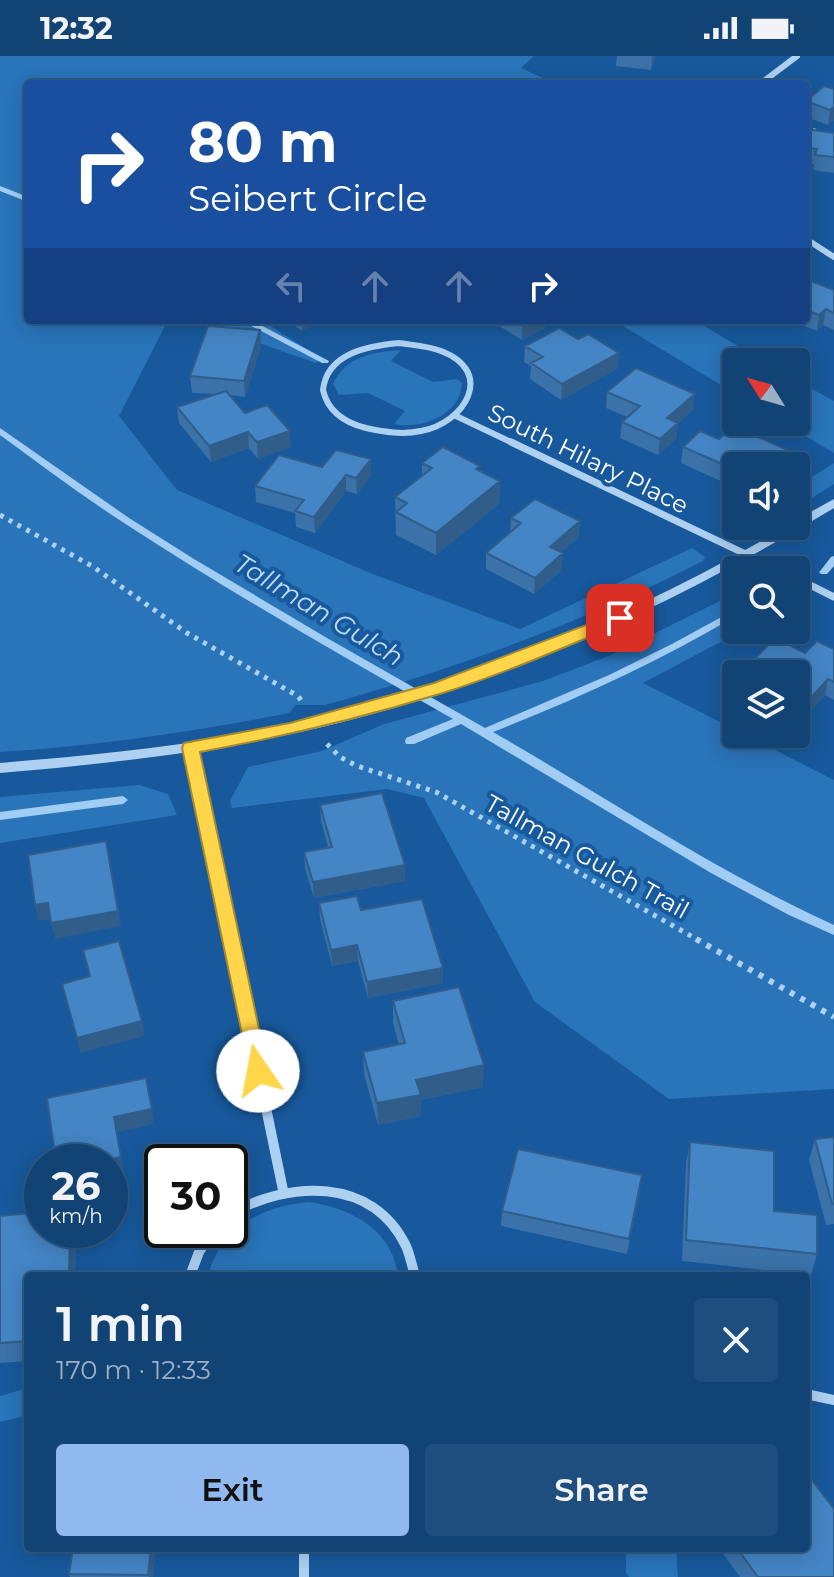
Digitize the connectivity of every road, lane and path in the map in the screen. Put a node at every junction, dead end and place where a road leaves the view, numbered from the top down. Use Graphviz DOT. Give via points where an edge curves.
graph roads {
  1 [pos="797,56"];
  2 [pos="765,80"];
  3 [pos="810,130"];
  4 [pos="823,132"];
  5 [pos="810,242"];
  6 [pos="834,257"];
  7 [pos="456,416"];
  8 [pos="834,503"];
  9 [pos="0,515"];
  10 [pos="747,555"];
  11 [pos="810,585"];
  12 [pos="834,597"];
  13 [pos="308,709"];
  14 [pos="324,736"];
  15 [pos="191,748"];
  16 [pos="0,768"];
  17 [pos="834,1017"];
  18 [pos="283,1190"];
  19 [pos="248,1203"];
  20 [pos="202,1248"];
  21 [pos="192,1272"];
  22 [pos="414,1272"];
  23 [pos="810,1395"];
  24 [pos="834,1400"];
  25 [pos="304,1552"];
  26 [pos="304,1577"];
  1 -- 2 [label="street"];
  3 -- 4 [label="path"];
  5 -- 6 [label="street"];
  7 -- 7 [label="street, South Hilary Place" via="471,397 472,377 457,360 431,348 399,343 367,348 343,358 324,381 325,399 338,415 374,430 419,431"];
  7 -- 10 [label="street, South Hilary Place"];
  8 -- 10 [label="street"];
  9 -- 13 [label="path" via="113,579 187,633 298,696"];
  10 -- 15 [label="street" via="604,625 470,677 290,729"];
  11 -- 12 [label="street"];
  14 -- 17 [label="path, Tallman Gulch Trail" via="340,757 436,792"];
  15 -- 16 [label="street"];
  15 -- 18 [label="street"];
  18 -- 19 [label="street"];
  18 -- 22 [label="street" via="329,1190 371,1206 402,1238"];
  20 -- 21 [label="street"];
  23 -- 24 [label="street"];
  25 -- 26 [label="street"];
}
